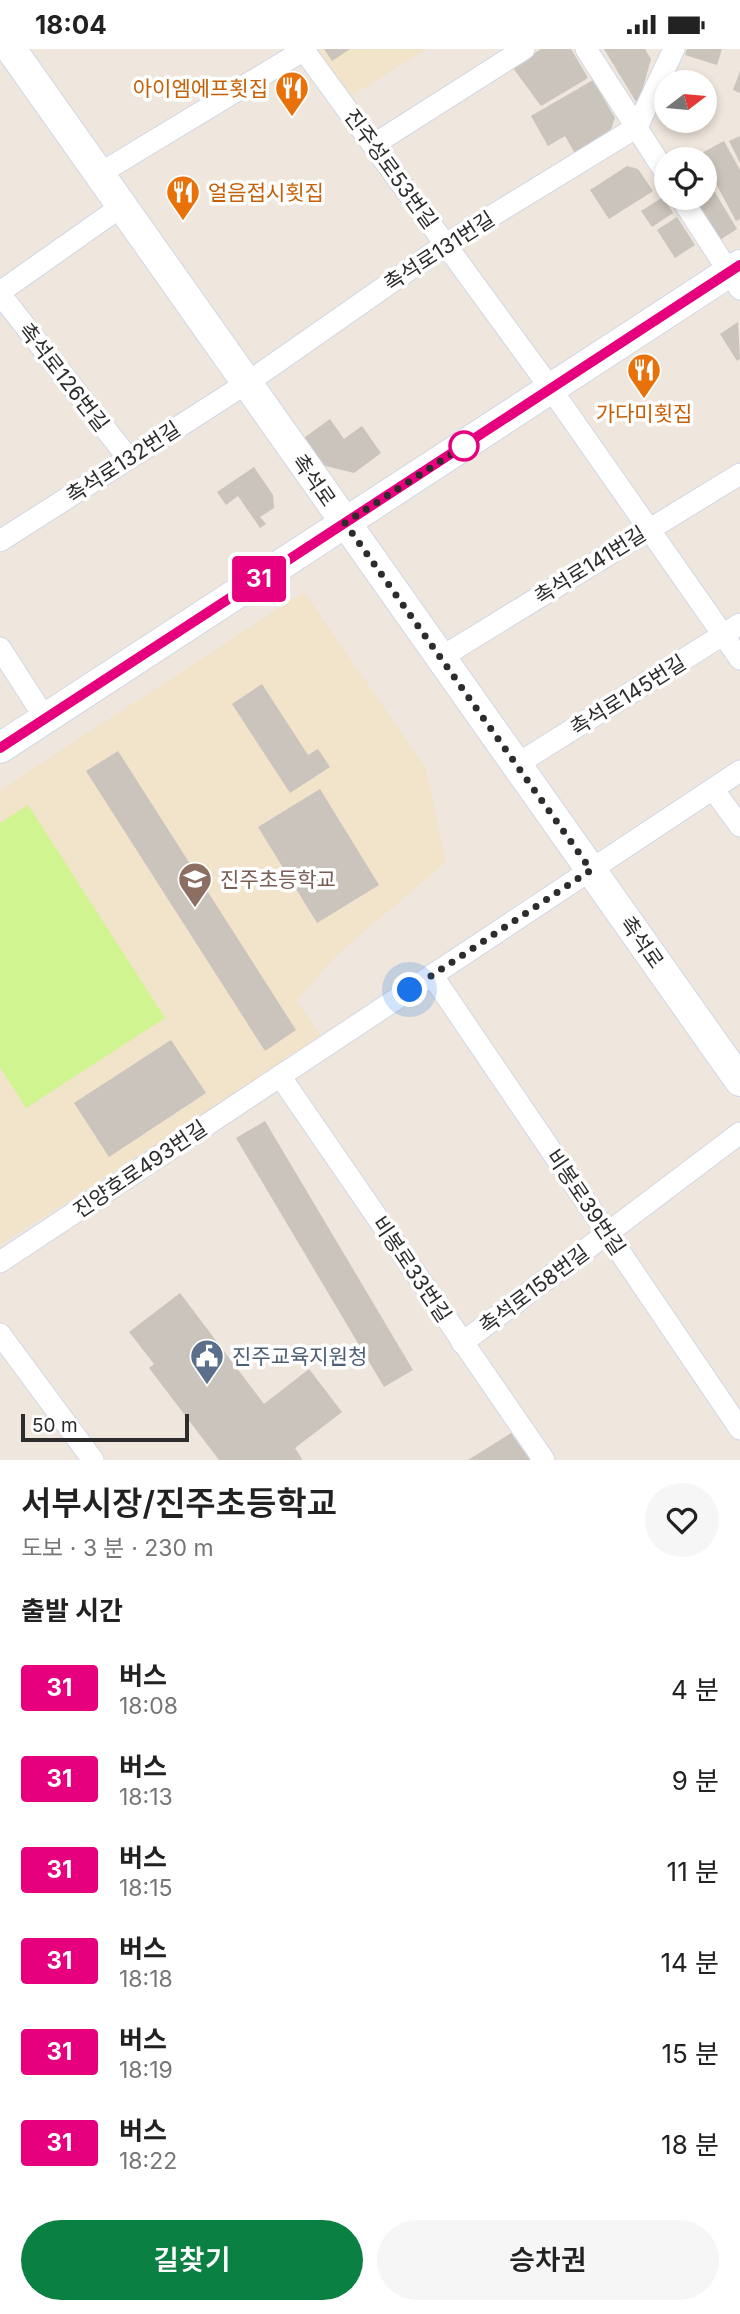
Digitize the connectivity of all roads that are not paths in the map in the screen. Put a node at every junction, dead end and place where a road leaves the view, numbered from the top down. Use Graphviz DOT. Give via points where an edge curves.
graph roads {
  1 [pos="11,49"];
  2 [pos="524,49"];
  3 [pos="586,49"];
  4 [pos="674,49"];
  5 [pos="304,50"];
  6 [pos="637,127"];
  7 [pos="373,145"];
  8 [pos="654,154"];
  9 [pos="99,174"];
  10 [pos="122,206"];
  11 [pos="689,210"];
  12 [pos="446,244"];
  13 [pos="736,276"];
  14 [pos="0,293"];
  15 [pos="247,383"];
  16 [pos="551,389"];
  17 [pos="129,459"];
  18 [pos="740,474"];
  19 [pos="345,523"];
  20 [pos="648,529"];
  21 [pos="0,541"];
  22 [pos="732,629"];
  23 [pos="0,648"];
  24 [pos="440,658"];
  25 [pos="740,659"];
  26 [pos="45,718"];
  27 [pos="0,748"];
  28 [pos="516,765"];
  29 [pos="740,771"];
  30 [pos="713,789"];
  31 [pos="740,826"];
  32 [pos="591,870"];
  33 [pos="432,975"];
  34 [pos="280,1076"];
  35 [pos="740,1081"];
  36 [pos="740,1133"];
  37 [pos="607,1233"];
  38 [pos="0,1262"];
  39 [pos="0,1334"];
  40 [pos="463,1343"];
  41 [pos="740,1429"];
  42 [pos="93,1460"];
  43 [pos="544,1460"];
  1 -- 9 [label="street, 촉석로"];
  2 -- 7 [label="street"];
  3 -- 6 [label="street"];
  4 -- 6 [label="street"];
  5 -- 7 [label="street, 진주성로53번길"];
  5 -- 9 [label="street"];
  6 -- 8 [label="street"];
  6 -- 12 [label="street, 촉석로131번길"];
  7 -- 12 [label="street, 진주성로53번길"];
  9 -- 10 [label="street, 촉석로"];
  10 -- 14 [label="street, 촉석로126번길"];
  10 -- 15 [label="street, 촉석로"];
  11 -- 13 [label="street"];
  12 -- 15 [label="street, 촉석로131번길"];
  12 -- 16 [label="street, 진주성로53번길"];
  13 -- 16 [label="street"];
  14 -- 17 [label="street, 촉석로126번길"];
  15 -- 17 [label="street, 촉석로132번길"];
  15 -- 19 [label="street, 촉석로"];
  16 -- 19 [label="street"];
  16 -- 20 [label="street, 진주성로53번길"];
  17 -- 21 [label="street, 촉석로132번길"];
  18 -- 20 [label="street, 촉석로141번길"];
  19 -- 24 [label="street, 촉석로"];
  19 -- 26 [label="street"];
  20 -- 22 [label="street, 진주성로53번길"];
  20 -- 24 [label="street, 촉석로141번길"];
  22 -- 25 [label="street, 진주성로53번길"];
  22 -- 28 [label="street, 촉석로145번길"];
  23 -- 26 [label="street"];
  24 -- 28 [label="street, 촉석로"];
  26 -- 27 [label="street"];
  28 -- 32 [label="street, 촉석로"];
  29 -- 30 [label="street, 진양호로493번길"];
  30 -- 31 [label="street"];
  30 -- 32 [label="street, 진양호로493번길"];
  32 -- 33 [label="street, 진양호로493번길"];
  32 -- 35 [label="street, 촉석로"];
  33 -- 34 [label="street, 진양호로493번길"];
  33 -- 37 [label="street, 비봉로39번길"];
  34 -- 38 [label="street, 진양호로493번길"];
  34 -- 40 [label="street, 비봉로33번길"];
  36 -- 37 [label="street, 촉석로158번길"];
  37 -- 40 [label="street, 촉석로158번길"];
  37 -- 41 [label="street, 비봉로39번길"];
  39 -- 42 [label="street"];
  40 -- 43 [label="street, 비봉로33번길"];
}
